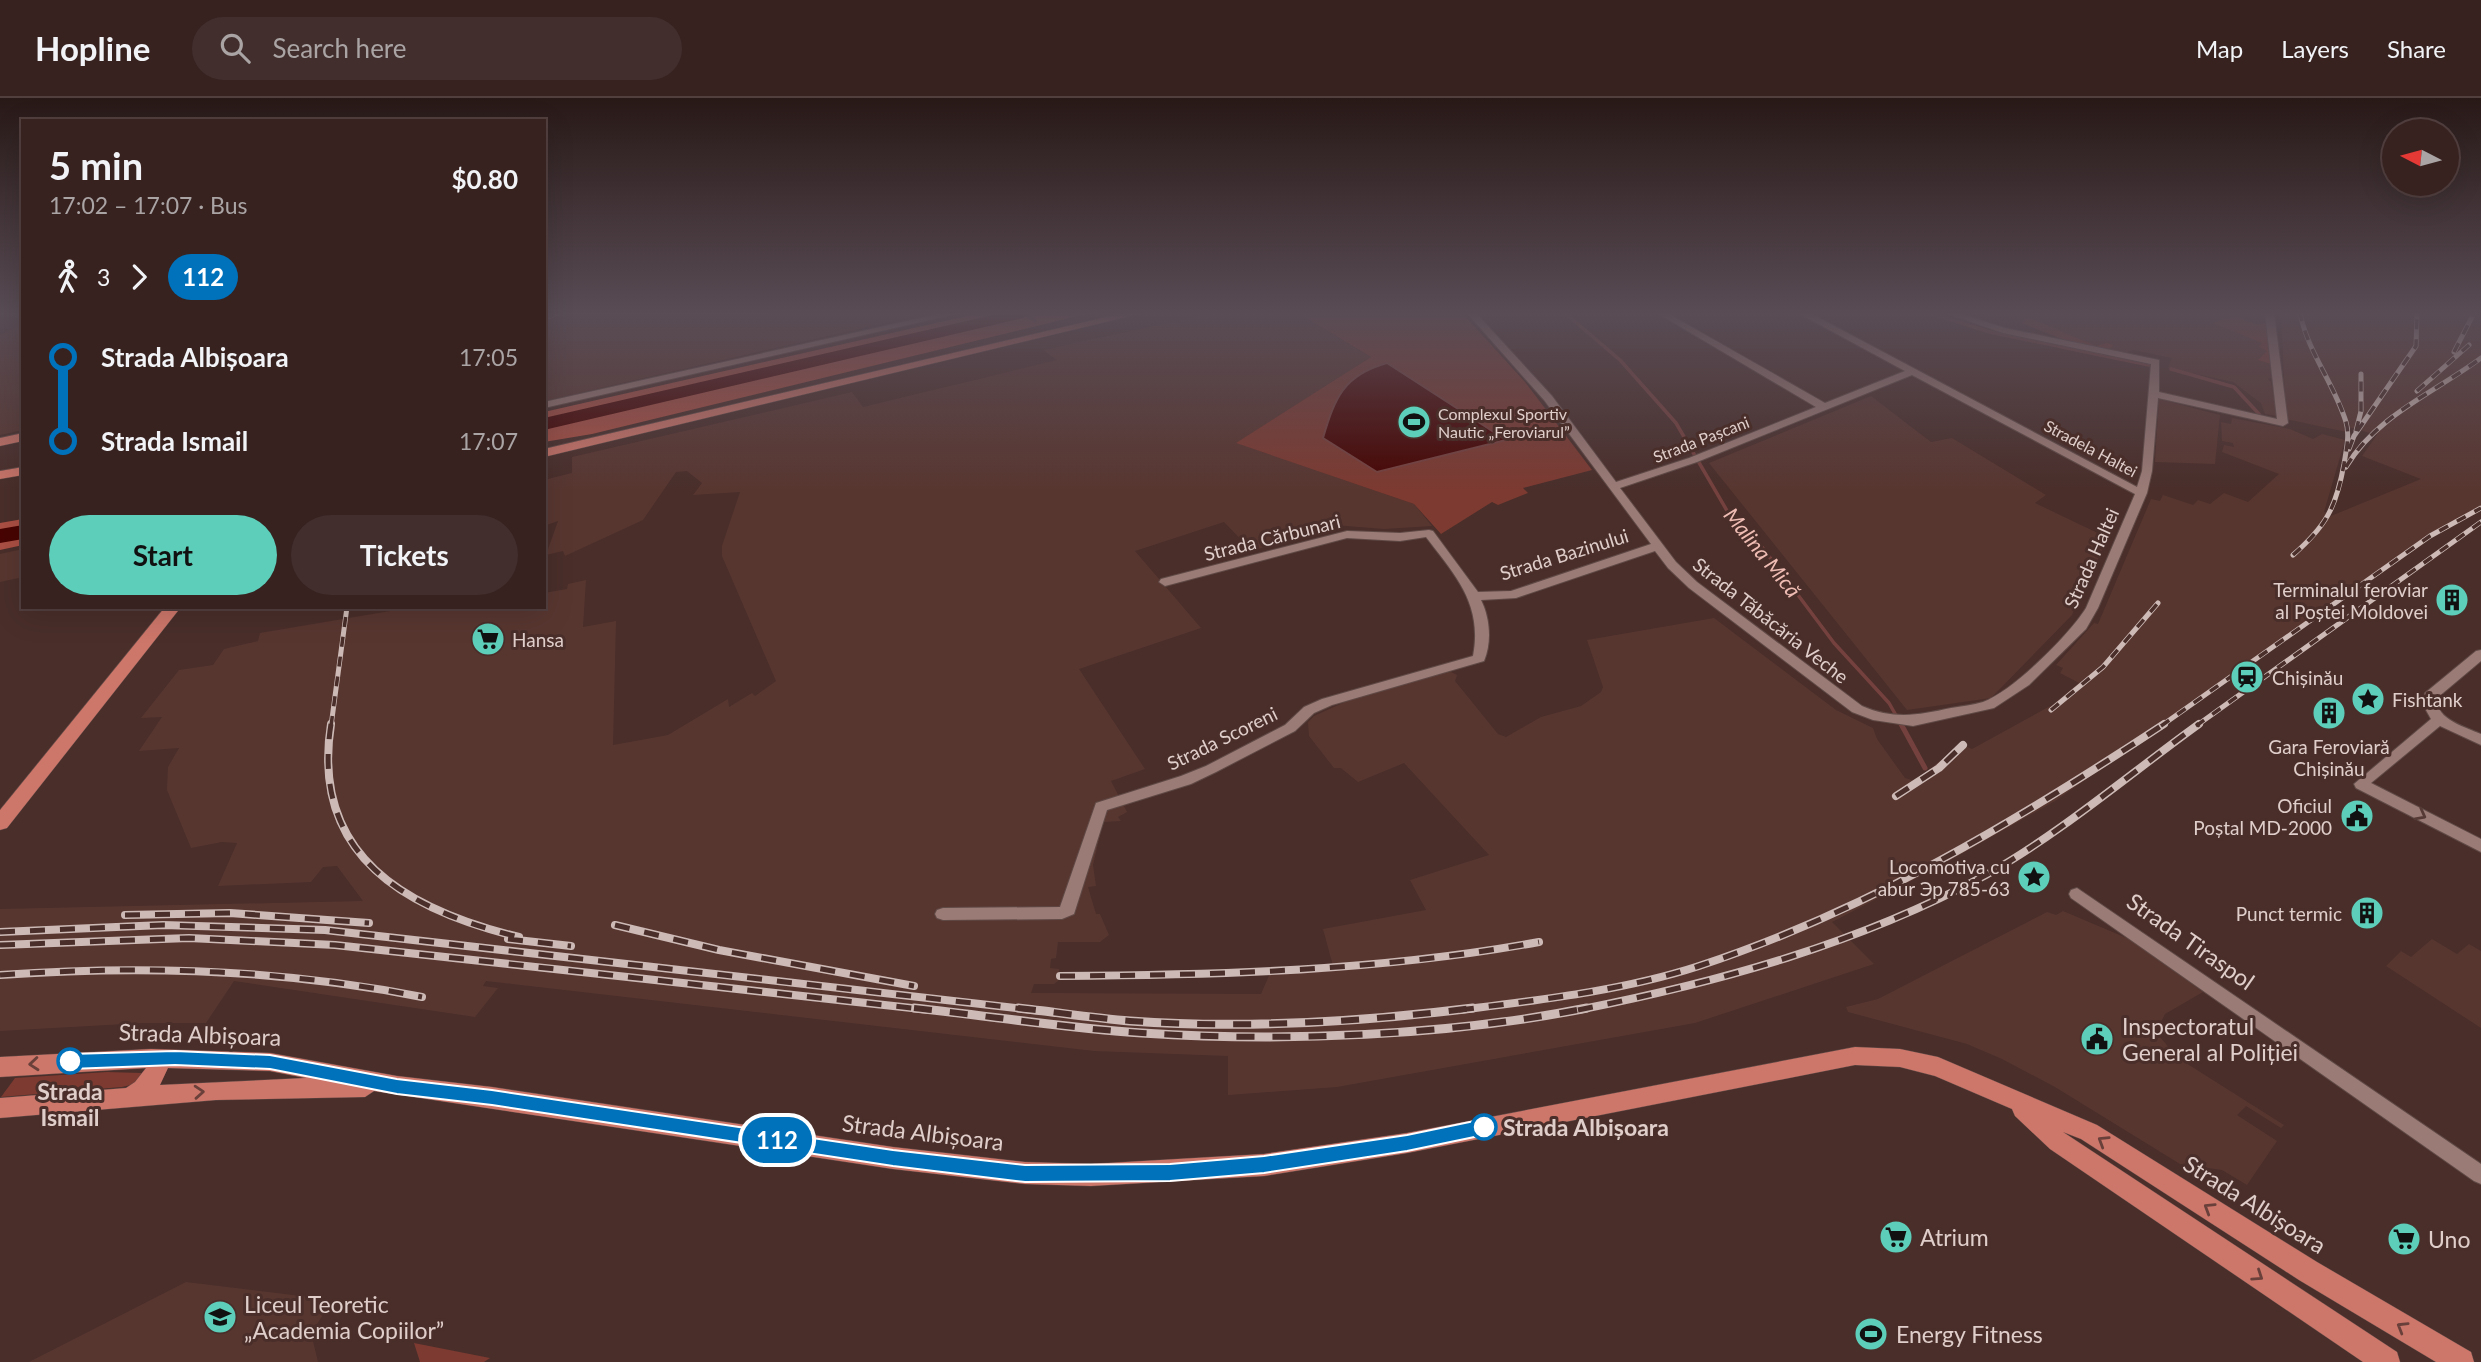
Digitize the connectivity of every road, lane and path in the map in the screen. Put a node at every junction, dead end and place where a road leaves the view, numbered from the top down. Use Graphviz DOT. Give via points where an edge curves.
graph roads {
  1 [pos="691,372"];
  2 [pos="883,372"];
  3 [pos="1525,372"];
  4 [pos="1763,372"];
  5 [pos="1912,372"];
  6 [pos="1916,372"];
  7 [pos="2155,372"];
  8 [pos="2277,372"];
  9 [pos="2155,394"];
  10 [pos="546,405"];
  11 [pos="1824,407"];
  12 [pos="21,438"];
  13 [pos="0,442"];
  14 [pos="546,451"];
  15 [pos="21,471"];
  16 [pos="0,475"];
  17 [pos="1615,486"];
  18 [pos="2141,493"];
  19 [pos="1657,545"];
  20 [pos="1165,582"];
  21 [pos="1477,596"];
  22 [pos="171,609"];
  23 [pos="2481,654"];
  24 [pos="1878,717"];
  25 [pos="2439,720"];
  26 [pos="2481,740"];
  27 [pos="0,823"];
  28 [pos="2481,846"];
  29 [pos="2077,894"];
  30 [pos="943,914"];
  31 [pos="151,1058"];
  32 [pos="0,1067"];
  33 [pos="397,1086"];
  34 [pos="131,1097"];
  35 [pos="2016,1101"];
  36 [pos="0,1108"];
  37 [pos="2481,1175"];
  38 [pos="2375,1357"];
  39 [pos="2461,1362"];
  1 -- 10 [label="street"];
  2 -- 14 [label="main road"];
  3 -- 17 [label="street, Strada Tăbăcăria Veche"];
  4 -- 11 [label="street"];
  5 -- 11 [label="street, Strada Pașcani"];
  6 -- 18 [label="street, Stradela Haltei"];
  7 -- 9 [label="street, Strada Haltei"];
  8 -- 9 [label="street" via="2283,423"];
  9 -- 18 [label="street, Strada Haltei"];
  11 -- 17 [label="street, Strada Pașcani" via="1697,459"];
  12 -- 13 [label="main road"];
  15 -- 16 [label="main road"];
  17 -- 19 [label="street, Strada Tăbăcăria Veche"];
  18 -- 24 [label="street, Strada Haltei" via="2092,608 2024,682 1996,702 1926,720"];
  19 -- 21 [label="street, Strada Bazinului" via="1512,595"];
  19 -- 24 [label="street, Strada Tăbăcăria Veche" via="1692,585 1857,709"];
  20 -- 21 [label="street, Strada Cărbunari" via="1347,534 1400,537 1429,533"];
  21 -- 30 [label="street, Strada Scoreni" via="1485,641 1479,658 1327,702 1309,710 1290,728 1212,769 1101,807 1068,910"];
  22 -- 27 [label="main road"];
  23 -- 25 [label="street" via="2430,696"];
  25 -- 26 [label="street"];
  25 -- 28 [label="street, one-way" via="2361,784"];
  29 -- 37 [label="street, Strada Tiraspol"];
  31 -- 32 [label="main road, Strada Albișoara, one-way"];
  31 -- 33 [label="main road, Strada Albișoara" via="270,1062"];
  31 -- 34 [label="main road" via="157,1063 155,1075"];
  34 -- 33 [label="main road, Strada Albișoara, one-way" via="262,1088"];
  33 -- 35 [label="main road, Strada Albișoara" via="959,1167 1091,1175 1264,1164 1407,1143 1855,1056 1900,1058 1938,1067"];
  34 -- 36 [label="main road, Strada Albișoara"];
  35 -- 38 [label="main road, Strada Albișoara, one-way" via="2058,1142"];
  39 -- 35 [label="main road, Strada Albișoara, one-way" via="2089,1132"];
}
